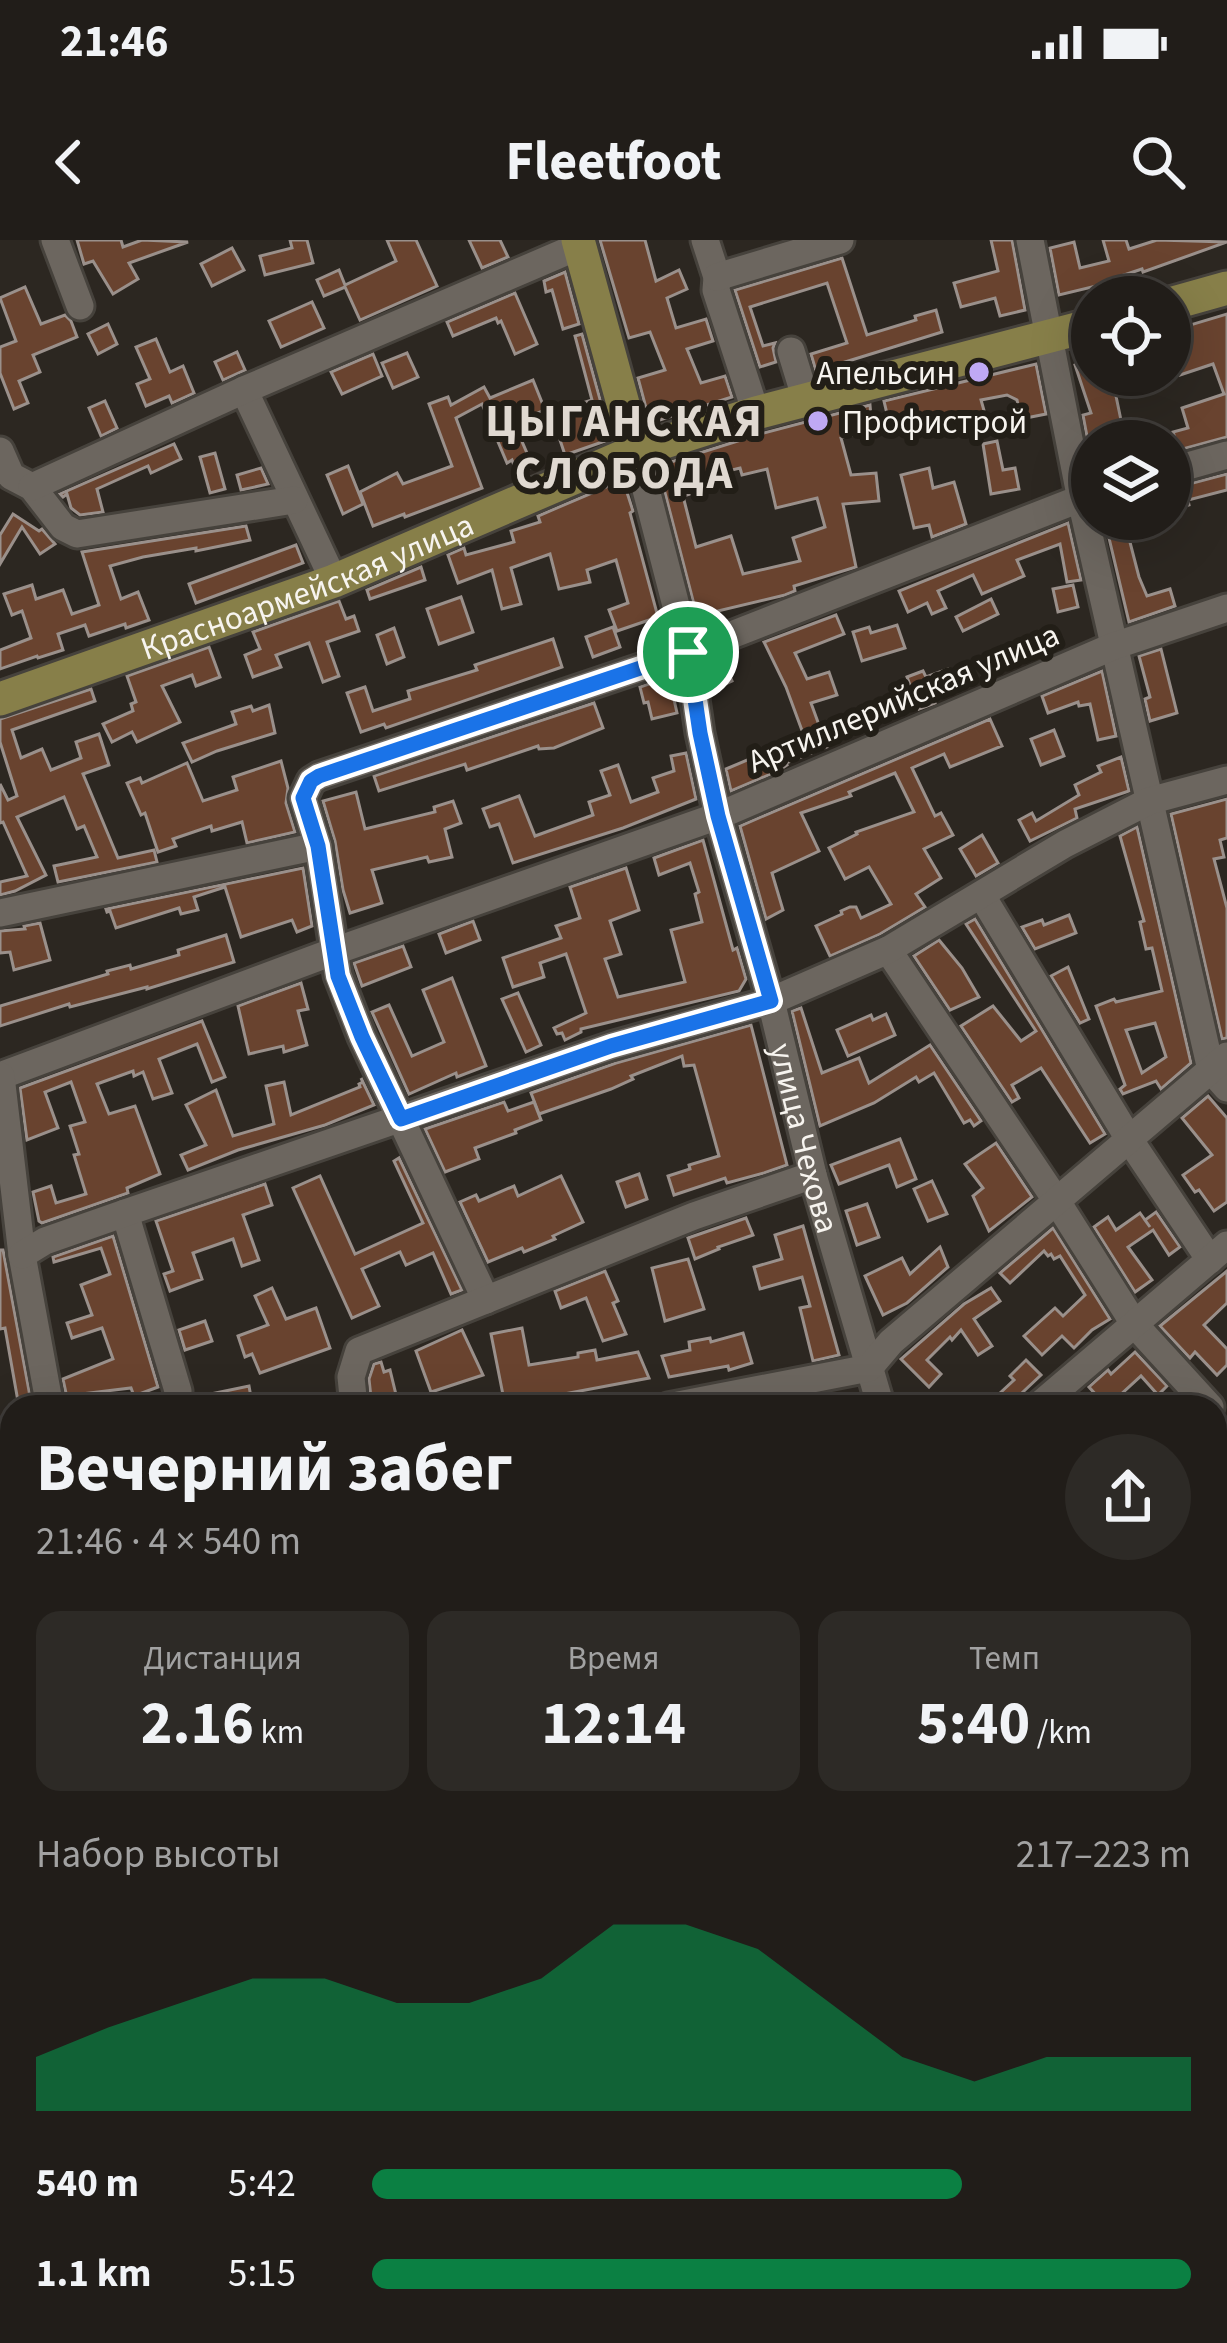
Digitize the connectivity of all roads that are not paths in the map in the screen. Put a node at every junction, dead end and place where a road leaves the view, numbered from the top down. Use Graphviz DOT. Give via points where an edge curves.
graph roads {
  1 [pos="55,240"];
  2 [pos="705,240"];
  3 [pos="840,240"];
  4 [pos="1030,240"];
  5 [pos="579,243"];
  6 [pos="717,277"];
  7 [pos="1227,288"];
  8 [pos="1191,298"];
  9 [pos="80,306"];
  10 [pos="1071,331"];
  11 [pos="1049,337"];
  12 [pos="790,351"];
  13 [pos="244,390"];
  14 [pos="806,400"];
  15 [pos="756,413"];
  16 [pos="1071,432"];
  17 [pos="0,451"];
  18 [pos="636,451"];
  19 [pos="1227,455"];
  20 [pos="1191,465"];
  21 [pos="32,488"];
  22 [pos="294,500"];
  23 [pos="1071,503"];
  24 [pos="1094,540"];
  25 [pos="334,581"];
  26 [pos="1227,608"];
  27 [pos="1114,646"];
  28 [pos="688,652"];
  29 [pos="0,698"];
  30 [pos="1227,781"];
  31 [pos="1149,802"];
  32 [pos="718,816"];
  33 [pos="318,846"];
  34 [pos="982,896"];
  35 [pos="0,913"];
  36 [pos="888,950"];
  37 [pos="335,951"];
  38 [pos="771,1001"];
  39 [pos="1222,1071"];
  40 [pos="1,1076"];
  41 [pos="401,1119"];
  42 [pos="1129,1139"];
  43 [pos="813,1175"];
  44 [pos="1056,1200"];
  45 [pos="125,1213"];
  46 [pos="1219,1253"];
  47 [pos="22,1255"];
  48 [pos="485,1300"];
  49 [pos="1135,1325"];
  50 [pos="869,1368"];
  51 [pos="178,1391"];
  52 [pos="48,1395"];
  53 [pos="353,1395"];
  54 [pos="730,1395"];
  55 [pos="877,1395"];
  56 [pos="1058,1395"];
  57 [pos="1199,1395"];
  1 -- 9 [label="street"];
  2 -- 6 [label="street"];
  3 -- 6 [label="street"];
  4 -- 11 [label="street"];
  5 -- 13 [label="street"];
  5 -- 18 [label="main road, улица Чехова"];
  6 -- 15 [label="street"];
  7 -- 8 [label="main road"];
  10 -- 11 [label="main road, Красноармейская улица"];
  11 -- 14 [label="main road, Красноармейская улица"];
  11 -- 16 [label="street"];
  12 -- 14 [label="street"];
  13 -- 21 [label="street"];
  13 -- 22 [label="street"];
  14 -- 15 [label="main road, Красноармейская улица"];
  15 -- 18 [label="main road, Красноармейская улица"];
  17 -- 21 [label="street" via="11,476"];
  18 -- 25 [label="main road, Красноармейская улица"];
  18 -- 28 [label="street, улица Чехова"];
  19 -- 20 [label="street"];
  21 -- 22 [label="street" via="77,535"];
  22 -- 25 [label="street"];
  23 -- 28 [label="street"];
  24 -- 27 [label="street"];
  25 -- 29 [label="main road, Красноармейская улица"];
  26 -- 27 [label="street, Артиллерийская улица"];
  27 -- 31 [label="street"];
  27 -- 32 [label="street, Артиллерийская улица"];
  28 -- 32 [label="street, улица Чехова"];
  28 -- 33 [label="street" via="319,776 303,798"];
  30 -- 31 [label="street"];
  31 -- 34 [label="street"];
  31 -- 39 [label="street"];
  32 -- 37 [label="street, Артиллерийская улица"];
  32 -- 38 [label="street, улица Чехова"];
  33 -- 35 [label="street"];
  33 -- 37 [label="street"];
  34 -- 36 [label="street"];
  34 -- 42 [label="street"];
  36 -- 38 [label="street"];
  36 -- 44 [label="street"];
  37 -- 40 [label="street, Артиллерийская улица"];
  37 -- 41 [label="street" via="338,976"];
  38 -- 41 [label="street"];
  38 -- 43 [label="street, улица Чехова"];
  39 -- 42 [label="street"];
  40 -- 47 [label="street"];
  41 -- 45 [label="street"];
  41 -- 48 [label="street"];
  42 -- 44 [label="street"];
  42 -- 46 [label="street"];
  43 -- 48 [label="street"];
  43 -- 50 [label="street, улица Чехова"];
  44 -- 49 [label="street"];
  44 -- 50 [label="street"];
  45 -- 47 [label="street"];
  45 -- 51 [label="street"];
  46 -- 49 [label="street"];
  47 -- 52 [label="street"];
  48 -- 53 [label="street" via="359,1351"];
  49 -- 56 [label="street"];
  49 -- 57 [label="street"];
  50 -- 54 [label="street"];
  50 -- 55 [label="street, улица Чехова"];
}
